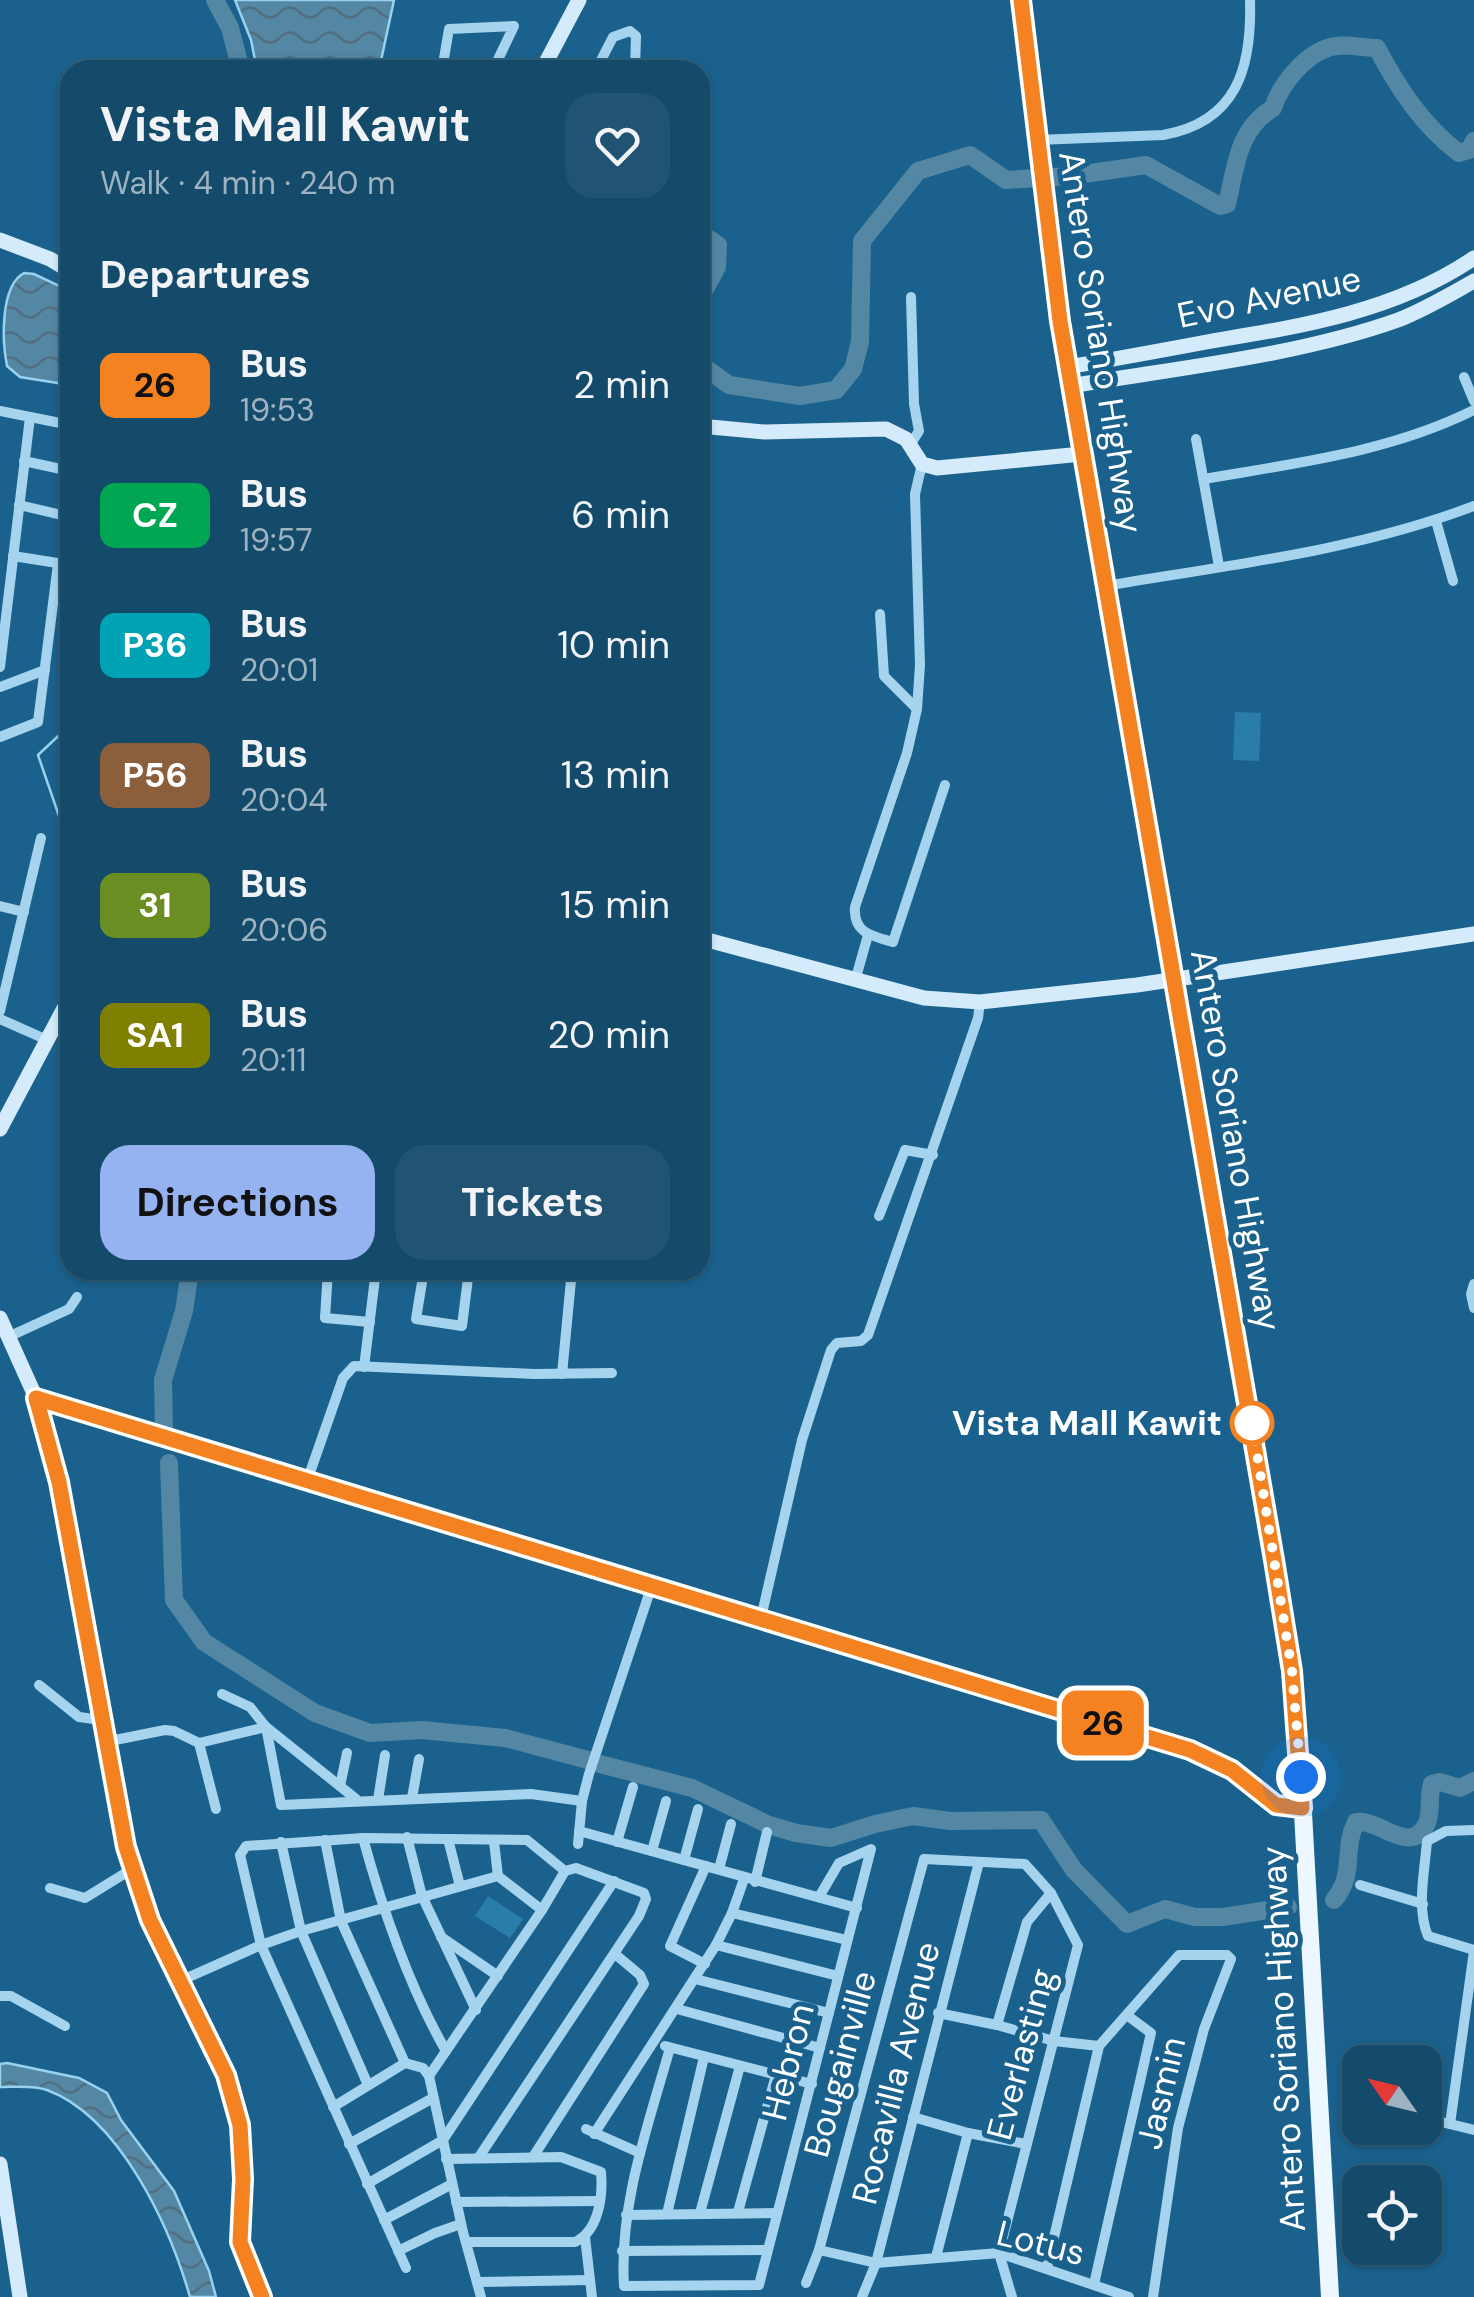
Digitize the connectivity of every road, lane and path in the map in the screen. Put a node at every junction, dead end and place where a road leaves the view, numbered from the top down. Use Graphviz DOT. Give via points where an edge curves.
graph roads {
  1 [pos="1021,0"];
  2 [pos="1250,0"];
  3 [pos="575,1"];
  4 [pos="444,60"];
  5 [pos="498,60"];
  6 [pos="547,60"];
  7 [pos="601,60"];
  8 [pos="635,60"];
  9 [pos="1037,140"];
  10 [pos="0,240"];
  11 [pos="1474,258"];
  12 [pos="60,265"];
  13 [pos="1474,282"];
  14 [pos="911,298"];
  15 [pos="1353,313"];
  16 [pos="1359,332"];
  17 [pos="1067,366"];
  18 [pos="1464,377"];
  19 [pos="1071,386"];
  20 [pos="1474,401"];
  21 [pos="1474,410"];
  22 [pos="0,411"];
  23 [pos="30,417"];
  24 [pos="60,422"];
  25 [pos="710,427"];
  26 [pos="1196,439"];
  27 [pos="910,445"];
  28 [pos="1082,454"];
  29 [pos="24,462"];
  30 [pos="922,464"];
  31 [pos="60,469"];
  32 [pos="1204,480"];
  33 [pos="19,505"];
  34 [pos="1474,506"];
  35 [pos="60,514"];
  36 [pos="1436,521"];
  37 [pos="13,556"];
  38 [pos="60,563"];
  39 [pos="1220,566"];
  40 [pos="1453,581"];
  41 [pos="1105,586"];
  42 [pos="60,588"];
  43 [pos="880,614"];
  44 [pos="0,668"];
  45 [pos="46,670"];
  46 [pos="0,687"];
  47 [pos="917,709"];
  48 [pos="0,737"];
  49 [pos="945,786"];
  50 [pos="41,838"];
  51 [pos="0,906"];
  52 [pos="24,912"];
  53 [pos="1474,934"];
  54 [pos="868,935"];
  55 [pos="710,941"];
  56 [pos="1174,979"];
  57 [pos="855,981"];
  58 [pos="980,1002"];
  59 [pos="0,1012"];
  60 [pos="60,1014"];
  61 [pos="0,1019"];
  62 [pos="45,1039"];
  63 [pos="0,1129"];
  64 [pos="932,1155"];
  65 [pos="879,1216"];
  66 [pos="327,1280"];
  67 [pos="375,1280"];
  68 [pos="422,1280"];
  69 [pos="467,1280"];
  70 [pos="571,1280"];
  71 [pos="1474,1284"];
  72 [pos="77,1297"];
  73 [pos="1473,1308"];
  74 [pos="0,1318"];
  75 [pos="370,1322"];
  76 [pos="8,1337"];
  77 [pos="364,1367"];
  78 [pos="612,1373"];
  79 [pos="562,1374"];
  80 [pos="36,1398"];
  81 [pos="307,1481"];
  82 [pos="652,1585"];
  83 [pos="761,1618"];
  84 [pos="39,1684"];
  85 [pos="222,1694"];
  86 [pos="101,1720"];
  87 [pos="266,1728"];
  88 [pos="105,1742"];
  89 [pos="200,1743"];
  90 [pos="347,1753"];
  91 [pos="385,1755"];
  92 [pos="419,1759"];
  93 [pos="340,1786"];
  94 [pos="633,1787"];
  95 [pos="412,1798"];
  96 [pos="356,1799"];
  97 [pos="378,1800"];
  98 [pos="582,1801"];
  99 [pos="666,1802"];
  100 [pos="1302,1808"];
  101 [pos="216,1809"];
  102 [pos="698,1809"];
  103 [pos="731,1824"];
  104 [pos="1474,1830"];
  105 [pos="766,1832"];
  106 [pos="407,1837"];
  107 [pos="363,1838"];
  108 [pos="325,1840"];
  109 [pos="448,1840"];
  110 [pos="281,1842"];
  111 [pos="494,1842"];
  112 [pos="617,1842"];
  113 [pos="652,1851"];
  114 [pos="684,1860"];
  115 [pos="924,1860"];
  116 [pos="980,1862"];
  117 [pos="706,1866"];
  118 [pos="132,1869"];
  119 [pos="719,1870"];
  120 [pos="564,1871"];
  121 [pos="498,1876"];
  122 [pos="749,1880"];
  123 [pos="614,1881"];
  124 [pos="1360,1885"];
  125 [pos="460,1886"];
  126 [pos="50,1888"];
  127 [pos="1051,1893"];
  128 [pos="422,1896"];
  129 [pos="820,1898"];
  130 [pos="1423,1904"];
  131 [pos="383,1908"];
  132 [pos="857,1908"];
  133 [pos="542,1910"];
  134 [pos="732,1913"];
  135 [pos="342,1921"];
  136 [pos="302,1931"];
  137 [pos="441,1937"];
  138 [pos="847,1940"];
  139 [pos="261,1945"];
  140 [pos="716,1945"];
  141 [pos="1474,1950"];
  142 [pos="615,1954"];
  143 [pos="704,1964"];
  144 [pos="498,1976"];
  145 [pos="838,1976"];
  146 [pos="695,1978"];
  147 [pos="180,1981"];
  148 [pos="0,1996"];
  149 [pos="677,2009"];
  150 [pos="476,2010"];
  151 [pos="829,2013"];
  152 [pos="938,2013"];
  153 [pos="1128,2016"];
  154 [pos="997,2025"];
  155 [pos="64,2026"];
  156 [pos="655,2041"];
  157 [pos="1054,2041"];
  158 [pos="1099,2046"];
  159 [pos="670,2048"];
  160 [pos="820,2048"];
  161 [pos="446,2051"];
  162 [pos="704,2058"];
  163 [pos="405,2064"];
  164 [pos="740,2066"];
  165 [pos="776,2075"];
  166 [pos="430,2076"];
  167 [pos="812,2084"];
  168 [pos="368,2085"];
  169 [pos="433,2098"];
  170 [pos="333,2106"];
  171 [pos="912,2117"];
  172 [pos="1442,2122"];
  173 [pos="1450,2124"];
  174 [pos="1474,2130"];
  175 [pos="968,2133"];
  176 [pos="443,2140"];
  177 [pos="349,2144"];
  178 [pos="1026,2144"];
  179 [pos="640,2153"];
  180 [pos="479,2157"];
  181 [pos="533,2158"];
  182 [pos="446,2159"];
  183 [pos="0,2164"];
  184 [pos="367,2184"];
  185 [pos="452,2184"];
  186 [pos="600,2201"];
  187 [pos="456,2202"];
  188 [pos="738,2212"];
  189 [pos="700,2213"];
  190 [pos="777,2213"];
  191 [pos="626,2214"];
  192 [pos="667,2214"];
  193 [pos="384,2220"];
  194 [pos="462,2224"];
  195 [pos="585,2238"];
  196 [pos="468,2242"];
  197 [pos="622,2250"];
  198 [pos="766,2250"];
  199 [pos="819,2250"];
  200 [pos="398,2251"];
  201 [pos="999,2253"];
  202 [pos="936,2257"];
  203 [pos="876,2263"];
  204 [pos="1047,2267"];
  205 [pos="406,2268"];
  206 [pos="590,2280"];
  207 [pos="478,2282"];
  208 [pos="806,2283"];
  209 [pos="1094,2284"];
  210 [pos="20,2297"];
  211 [pos="262,2297"];
  212 [pos="481,2297"];
  213 [pos="592,2297"];
  214 [pos="862,2297"];
  215 [pos="1012,2297"];
  216 [pos="1129,2297"];
  217 [pos="1153,2297"];
  218 [pos="1330,2297"];
  1 -- 9 [label="main road, Antero Soriano Highway"];
  2 -- 9 [label="street" via="1244,72 1206,118 1163,135"];
  3 -- 6 [label="main road"];
  4 -- 5 [label="street" via="448,30 514,26"];
  7 -- 8 [label="street" via="613,37 630,31 636,36"];
  9 -- 17 [label="main road, Antero Soriano Highway"];
  10 -- 12 [label="main road"];
  11 -- 15 [label="main road, Evo Avenue" via="1422,288"];
  13 -- 16 [label="main road, Evo Avenue"];
  14 -- 27 [label="street" via="919,432"];
  15 -- 16 [label="main road"];
  15 -- 17 [label="main road, Evo Avenue"];
  16 -- 19 [label="main road, Evo Avenue"];
  17 -- 19 [label="main road, Antero Soriano Highway"];
  18 -- 20 [label="street"];
  19 -- 28 [label="main road, Antero Soriano Highway"];
  21 -- 32 [label="street" via="1392,442"];
  22 -- 23 [label="street"];
  23 -- 24 [label="street"];
  23 -- 29 [label="street"];
  25 -- 27 [label="main road" via="886,429"];
  26 -- 32 [label="street"];
  27 -- 30 [label="main road"];
  28 -- 30 [label="main road" via="944,468"];
  28 -- 41 [label="main road, Antero Soriano Highway"];
  29 -- 31 [label="street"];
  29 -- 33 [label="street"];
  30 -- 47 [label="street" via="916,494"];
  32 -- 39 [label="street"];
  33 -- 35 [label="street"];
  33 -- 37 [label="street"];
  34 -- 36 [label="street"];
  36 -- 39 [label="street" via="1351,544"];
  36 -- 40 [label="street"];
  37 -- 38 [label="street"];
  37 -- 44 [label="street"];
  39 -- 41 [label="street"];
  41 -- 56 [label="main road, Antero Soriano Highway"];
  42 -- 45 [label="street"];
  43 -- 47 [label="street" via="882,670"];
  45 -- 46 [label="street"];
  45 -- 48 [label="street" via="38,722"];
  47 -- 54 [label="street" via="855,907 856,922"];
  49 -- 54 [label="street" via="893,942"];
  50 -- 52 [label="street"];
  51 -- 52 [label="street"];
  52 -- 59 [label="street"];
  53 -- 56 [label="main road"];
  54 -- 57 [label="street"];
  55 -- 57 [label="main road"];
  56 -- 58 [label="main road"];
  56 -- 100 [label="main road, Antero Soriano Highway" via="1292,1671"];
  57 -- 58 [label="main road" via="924,998"];
  58 -- 64 [label="street"];
  60 -- 62 [label="main road"];
  61 -- 62 [label="street"];
  62 -- 63 [label="main road"];
  64 -- 65 [label="street" via="906,1150"];
  64 -- 83 [label="street" via="868,1335 831,1350 802,1440"];
  66 -- 75 [label="street" via="325,1318"];
  67 -- 75 [label="street"];
  68 -- 69 [label="street" via="416,1319 462,1326"];
  70 -- 79 [label="street"];
  71 -- 73 [label="street"];
  72 -- 76 [label="street" via="70,1310"];
  74 -- 76 [label="main road"];
  75 -- 77 [label="street"];
  76 -- 80 [label="main road"];
  77 -- 79 [label="street"];
  77 -- 81 [label="street" via="354,1366 342,1378"];
  78 -- 79 [label="street"];
  80 -- 81 [label="main road"];
  80 -- 86 [label="main road" via="59,1482"];
  81 -- 82 [label="main road"];
  82 -- 83 [label="main road"];
  82 -- 98 [label="street"];
  83 -- 100 [label="main road" via="1190,1750 1232,1770 1276,1805"];
  84 -- 86 [label="street" via="82,1718"];
  85 -- 87 [label="street" via="250,1707"];
  86 -- 88 [label="main road"];
  87 -- 89 [label="street"];
  87 -- 93 [label="street"];
  87 -- 96 [label="street" via="281,1805"];
  88 -- 89 [label="street" via="164,1730"];
  88 -- 118 [label="main road"];
  89 -- 101 [label="street"];
  90 -- 93 [label="street"];
  91 -- 97 [label="street"];
  92 -- 95 [label="street"];
  93 -- 96 [label="street"];
  94 -- 112 [label="street"];
  95 -- 97 [label="street"];
  95 -- 98 [label="street" via="531,1794"];
  96 -- 97 [label="street"];
  98 -- 112 [label="street" via="578,1838"];
  99 -- 113 [label="street"];
  100 -- 218 [label="main road, Antero Soriano Highway"];
  102 -- 114 [label="street"];
  103 -- 119 [label="street"];
  104 -- 130 [label="street" via="1446,1831 1428,1841"];
  105 -- 122 [label="street"];
  106 -- 107 [label="street"];
  106 -- 109 [label="street"];
  106 -- 128 [label="street"];
  107 -- 108 [label="street"];
  107 -- 131 [label="street"];
  108 -- 110 [label="street"];
  108 -- 135 [label="street"];
  109 -- 111 [label="street"];
  109 -- 125 [label="street"];
  110 -- 136 [label="street"];
  110 -- 139 [label="street" via="249,1844 240,1853"];
  111 -- 120 [label="street" via="528,1840"];
  111 -- 121 [label="street"];
  112 -- 113 [label="street"];
  113 -- 114 [label="street"];
  114 -- 117 [label="street"];
  115 -- 116 [label="street, Everlasting"];
  115 -- 199 [label="street, Bougainville"];
  116 -- 127 [label="street, Everlasting" via="1025,1864"];
  116 -- 152 [label="street, Rocavilla Avenue"];
  117 -- 119 [label="street"];
  117 -- 143 [label="street" via="670,1946"];
  118 -- 126 [label="street" via="85,1898"];
  118 -- 147 [label="main road"];
  119 -- 122 [label="street"];
  120 -- 123 [label="street" via="576,1868"];
  120 -- 133 [label="street"];
  121 -- 125 [label="street"];
  121 -- 133 [label="street"];
  122 -- 129 [label="street"];
  122 -- 134 [label="street"];
  123 -- 142 [label="street" via="646,1899"];
  123 -- 176 [label="street"];
  124 -- 130 [label="street"];
  125 -- 128 [label="street"];
  127 -- 154 [label="street" via="1028,1922"];
  127 -- 157 [label="street, Everlasting" via="1078,1945"];
  128 -- 131 [label="street"];
  128 -- 137 [label="street"];
  129 -- 132 [label="street"];
  129 -- 132 [label="street, Hebron" via="838,1862 868,1848"];
  130 -- 141 [label="street" via="1428,1936"];
  131 -- 135 [label="street"];
  131 -- 161 [label="street"];
  132 -- 138 [label="street, Hebron"];
  133 -- 144 [label="street"];
  134 -- 138 [label="street"];
  134 -- 140 [label="street"];
  135 -- 136 [label="street"];
  135 -- 163 [label="street"];
  136 -- 139 [label="street"];
  136 -- 168 [label="street"];
  137 -- 144 [label="street"];
  137 -- 150 [label="street"];
  138 -- 145 [label="street, Hebron"];
  139 -- 147 [label="street"];
  139 -- 170 [label="street"];
  140 -- 143 [label="street"];
  140 -- 145 [label="street"];
  141 -- 173 [label="street"];
  142 -- 180 [label="street"];
  142 -- 181 [label="street" via="644,1984"];
  143 -- 146 [label="street"];
  144 -- 150 [label="street"];
  145 -- 151 [label="street, Hebron"];
  146 -- 149 [label="street"];
  146 -- 151 [label="street"];
  147 -- 211 [label="main road" via="226,2075 240,2122 240,2242"];
  148 -- 155 [label="street"];
  149 -- 156 [label="street"];
  149 -- 160 [label="street"];
  150 -- 161 [label="street"];
  151 -- 160 [label="street, Hebron"];
  152 -- 154 [label="street"];
  152 -- 171 [label="street, Rocavilla Avenue"];
  153 -- 158 [label="street"];
  153 -- 209 [label="street" via="1151,2033"];
  153 -- 217 [label="street, Jasmin" via="1179,1955 1231,1959 1204,2028 1178,2128"];
  154 -- 157 [label="street"];
  156 -- 159 [label="street"];
  156 -- 179 [label="street" via="590,2131"];
  157 -- 158 [label="street"];
  157 -- 178 [label="street, Everlasting"];
  158 -- 204 [label="street"];
  159 -- 162 [label="street"];
  159 -- 179 [label="street"];
  160 -- 167 [label="street, Hebron"];
  161 -- 166 [label="street"];
  162 -- 164 [label="street"];
  162 -- 192 [label="street"];
  163 -- 166 [label="street"];
  163 -- 168 [label="street"];
  164 -- 165 [label="street"];
  164 -- 189 [label="street"];
  165 -- 167 [label="street"];
  165 -- 188 [label="street"];
  166 -- 169 [label="street"];
  167 -- 190 [label="street, Hebron"];
  168 -- 170 [label="street"];
  169 -- 176 [label="street"];
  169 -- 177 [label="street"];
  170 -- 177 [label="street"];
  171 -- 175 [label="street"];
  171 -- 203 [label="street, Rocavilla Avenue"];
  172 -- 173 [label="street"];
  173 -- 174 [label="street"];
  175 -- 178 [label="street"];
  175 -- 202 [label="street"];
  176 -- 182 [label="street"];
  176 -- 184 [label="street"];
  177 -- 184 [label="street"];
  178 -- 201 [label="street, Everlasting"];
  179 -- 191 [label="street"];
  180 -- 181 [label="street"];
  180 -- 182 [label="street"];
  181 -- 186 [label="street" via="561,2158 601,2172"];
  182 -- 185 [label="street"];
  183 -- 210 [label="main road"];
  184 -- 193 [label="street"];
  185 -- 187 [label="street"];
  185 -- 193 [label="street"];
  186 -- 187 [label="street"];
  186 -- 195 [label="street"];
  187 -- 194 [label="street"];
  188 -- 189 [label="street"];
  188 -- 190 [label="street"];
  189 -- 192 [label="street"];
  190 -- 198 [label="street, Hebron"];
  191 -- 192 [label="street"];
  191 -- 197 [label="street"];
  193 -- 200 [label="street"];
  194 -- 196 [label="street"];
  194 -- 200 [label="street"];
  195 -- 196 [label="street"];
  195 -- 206 [label="street"];
  196 -- 207 [label="street"];
  197 -- 198 [label="street"];
  197 -- 198 [label="street, Hebron" via="624,2286 759,2286"];
  199 -- 203 [label="street, Lotus"];
  199 -- 208 [label="street, Bougainville"];
  200 -- 205 [label="street"];
  201 -- 202 [label="street, Lotus"];
  201 -- 204 [label="street, Lotus"];
  201 -- 215 [label="street"];
  202 -- 203 [label="street, Lotus"];
  203 -- 214 [label="street, Rocavilla Avenue"];
  204 -- 209 [label="street, Lotus"];
  206 -- 207 [label="street"];
  206 -- 213 [label="street"];
  207 -- 212 [label="street"];
  209 -- 216 [label="street, Lotus"];
}
